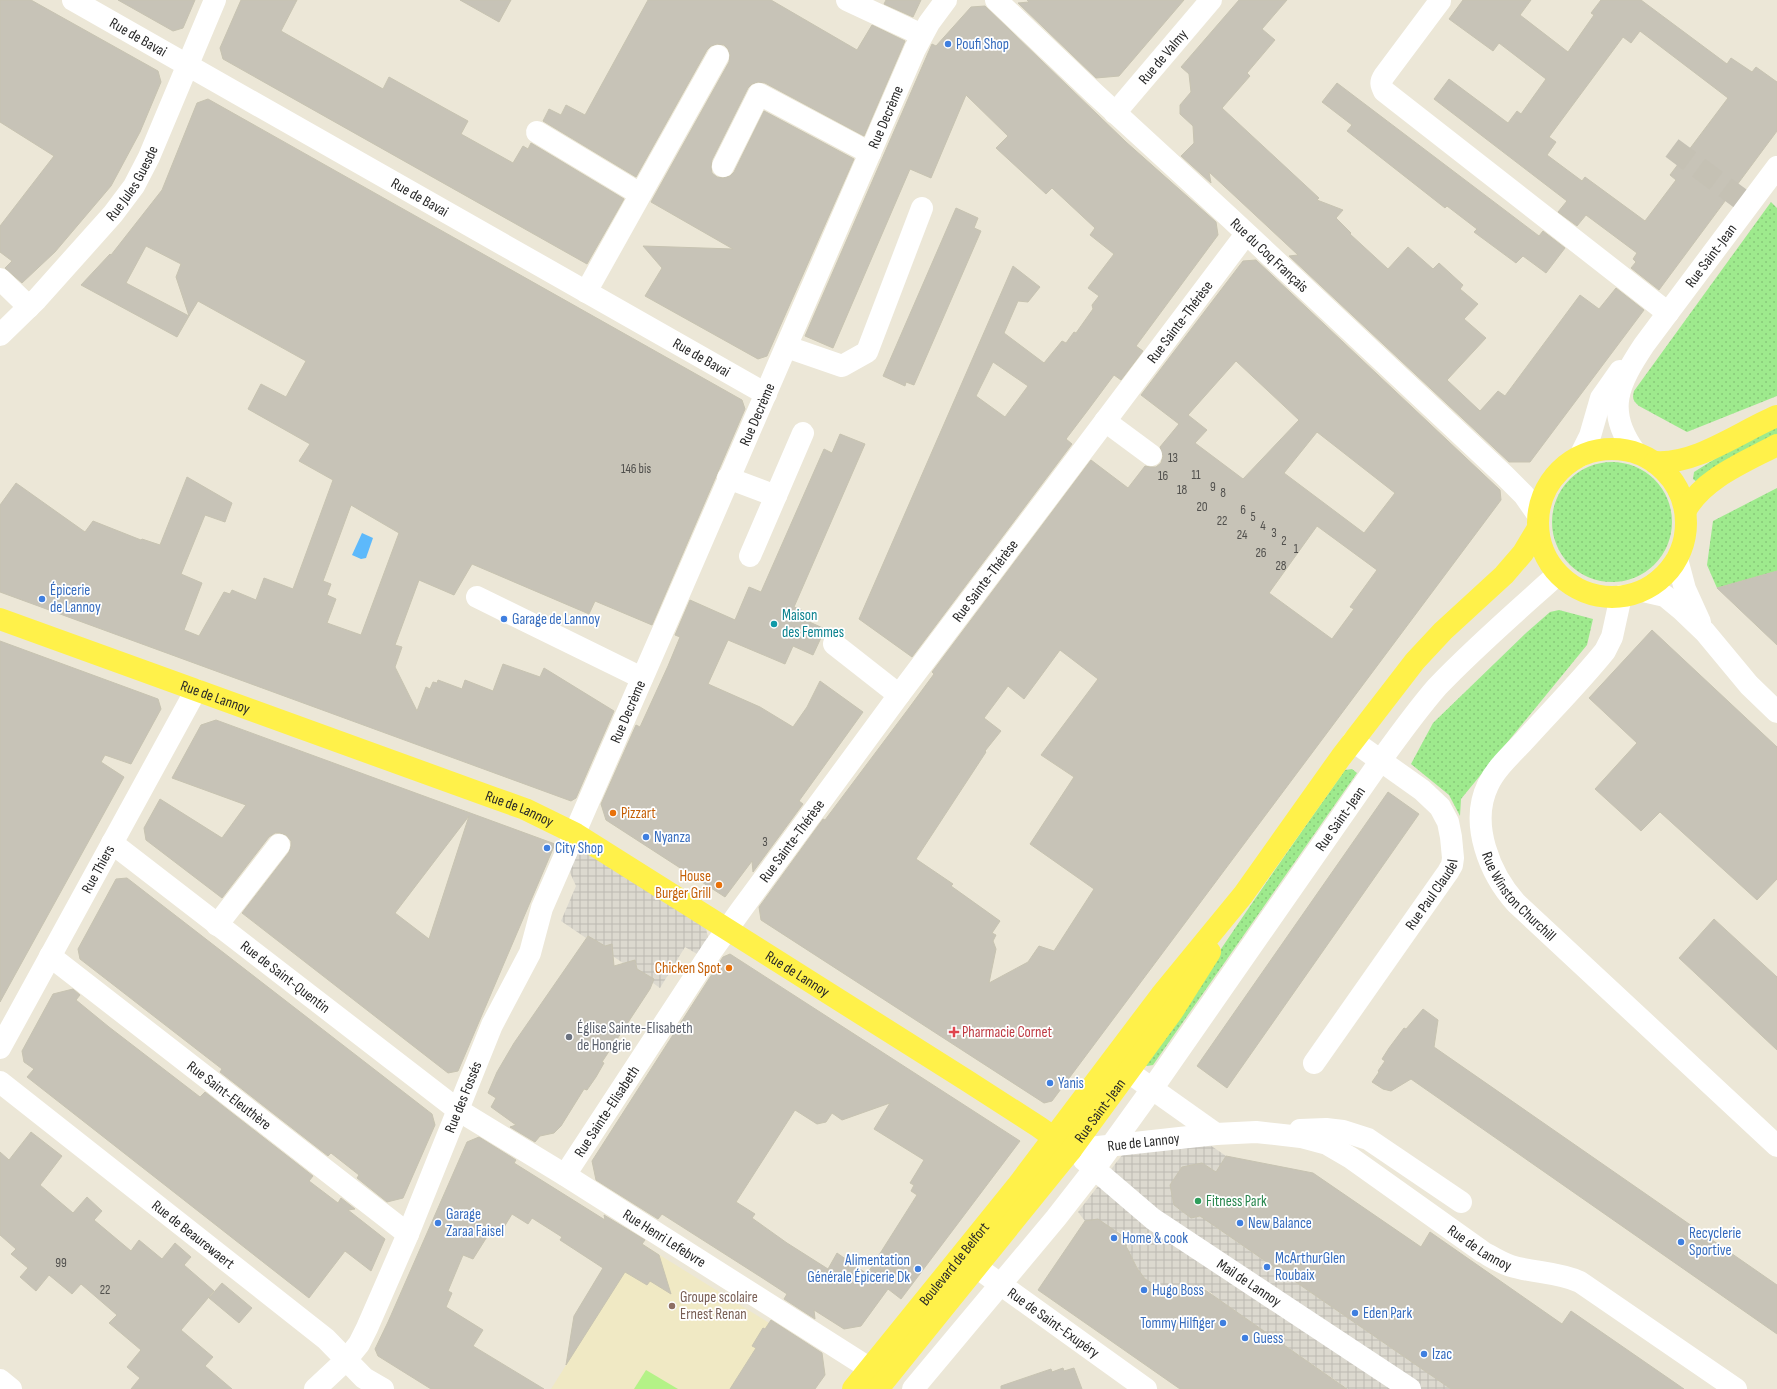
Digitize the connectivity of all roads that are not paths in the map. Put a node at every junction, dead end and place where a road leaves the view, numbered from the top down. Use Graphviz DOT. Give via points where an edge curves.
graph roads {
  1 [pos="73,0"];
  2 [pos="215,0"];
  3 [pos="847,0"];
  4 [pos="946,0"];
  5 [pos="996,0"];
  6 [pos="1211,0"];
  7 [pos="1440,1"];
  8 [pos="922,35"];
  9 [pos="718,56"];
  10 [pos="189,65"];
  11 [pos="1115,113"];
  12 [pos="537,132"];
  13 [pos="870,153"];
  14 [pos="723,166"];
  15 [pos="1777,167"];
  16 [pos="640,194"];
  17 [pos="922,208"];
  18 [pos="1246,234"];
  19 [pos="0,279"];
  20 [pos="586,292"];
  21 [pos="29,307"];
  22 [pos="1668,313"];
  23 [pos="0,335"];
  24 [pos="1644,345"];
  25 [pos="787,347"];
  26 [pos="766,394"];
  27 [pos="1777,416"];
  28 [pos="1105,422"];
  29 [pos="803,433"];
  30 [pos="1777,446"];
  31 [pos="1635,452"];
  32 [pos="1151,455"];
  33 [pos="1580,456"];
  34 [pos="1655,462"];
  35 [pos="728,478"];
  36 [pos="776,496"];
  37 [pos="1686,510"];
  38 [pos="1538,521"];
  39 [pos="750,556"];
  40 [pos="1677,559"];
  41 [pos="1556,571"];
  42 [pos="1504,575"];
  43 [pos="1643,590"];
  44 [pos="1621,596"];
  45 [pos="477,597"];
  46 [pos="0,619"];
  47 [pos="1705,632"];
  48 [pos="834,644"];
  49 [pos="642,678"];
  50 [pos="196,690"];
  51 [pos="899,696"];
  52 [pos="1777,712"];
  53 [pos="1353,741"];
  54 [pos="1381,760"];
  55 [pos="576,834"];
  56 [pos="112,843"];
  57 [pos="279,845"];
  58 [pos="217,925"];
  59 [pos="728,929"];
  60 [pos="50,956"];
  61 [pos="0,1048"];
  62 [pos="1314,1063"];
  63 [pos="1120,1066"];
  64 [pos="0,1082"];
  65 [pos="1152,1089"];
  66 [pos="458,1110"];
  67 [pos="1256,1132"];
  68 [pos="1216,1134"];
  69 [pos="1062,1144"];
  70 [pos="1112,1145"];
  71 [pos="1777,1146"];
  72 [pos="1095,1168"];
  73 [pos="565,1175"];
  74 [pos="1461,1202"];
  75 [pos="408,1234"];
  76 [pos="968,1262"];
  77 [pos="999,1284"];
  78 [pos="346,1360"];
  79 [pos="869,1368"];
  80 [pos="0,1380"];
  81 [pos="11,1389"];
  82 [pos="315,1389"];
  83 [pos="383,1389"];
  84 [pos="853,1389"];
  85 [pos="878,1389"];
  86 [pos="913,1389"];
  87 [pos="1146,1389"];
  88 [pos="1410,1389"];
  89 [pos="1736,1389"];
  1 -- 10 [label="street, Rue de Bavai"];
  2 -- 10 [label="street, Rue Jules Guesde"];
  3 -- 8 [label="street"];
  4 -- 8 [label="street, Rue Decrème"];
  5 -- 11 [label="street, Rue du Coq Français"];
  6 -- 11 [label="street, Rue de Valmy"];
  7 -- 22 [label="street" via="1384,76 1381,86 1384,92"];
  8 -- 13 [label="street, Rue Decrème"];
  9 -- 16 [label="street"];
  10 -- 20 [label="street, Rue de Bavai"];
  10 -- 21 [label="street, Rue Jules Guesde" via="150,157 134,186 113,214"];
  11 -- 18 [label="street, Rue du Coq Français"];
  12 -- 16 [label="street"];
  13 -- 14 [label="street" via="759,94"];
  13 -- 25 [label="street, Rue Decrème"];
  15 -- 22 [label="street, Rue Saint-Jean"];
  16 -- 20 [label="street"];
  17 -- 25 [label="street" via="867,352 842,366"];
  18 -- 28 [label="street, Rue Sainte-Thérèse"];
  18 -- 38 [label="street, Rue du Coq Français" via="1513,484 1524,495"];
  19 -- 21 [label="street"];
  20 -- 26 [label="street, Rue de Bavai"];
  21 -- 23 [label="street, Rue Jules Guesde"];
  22 -- 24 [label="street, Rue Saint-Jean"];
  24 -- 31 [label="street, Rue Saint-Jean" via="1627,371 1618,400 1623,431"];
  24 -- 33 [label="street, Rue Saint-Jean" via="1613,380 1601,398 1590,436"];
  25 -- 26 [label="street, Rue Decrème"];
  26 -- 35 [label="street, Rue Decrème"];
  27 -- 34 [label="main road" via="1695,456 1679,461"];
  28 -- 32 [label="street"];
  28 -- 51 [label="street, Rue Sainte-Thérèse"];
  29 -- 36 [label="street"];
  30 -- 37 [label="main road" via="1708,484 1695,496"];
  31 -- 33 [label="main road" via="1610,448"];
  31 -- 34 [label="main road"];
  33 -- 38 [label="main road" via="1561,469 1550,482 1542,498"];
  34 -- 37 [label="main road" via="1675,483"];
  35 -- 36 [label="street"];
  35 -- 49 [label="street, Rue Decrème"];
  36 -- 39 [label="street"];
  37 -- 40 [label="main road" via="1685,535"];
  38 -- 41 [label="main road" via="1542,546"];
  38 -- 42 [label="main road, Rue Saint-Jean" via="1523,553"];
  40 -- 43 [label="main road" via="1662,578"];
  40 -- 47 [label="street" via="1685,589"];
  41 -- 42 [label="main road, Rue Saint-Jean" via="1527,568"];
  41 -- 44 [label="main road" via="1569,583 1587,593 1607,597"];
  41 -- 54 [label="street, Rue Saint-Jean" via="1446,678 1417,711"];
  42 -- 53 [label="main road, Rue Saint-Jean" via="1420,655"];
  43 -- 44 [label="main road"];
  43 -- 47 [label="street" via="1660,594 1670,600"];
  44 -- 71 [label="street, Rue Winston Churchill" via="1612,637 1605,650 1504,762 1490,781 1482,801 1482,822 1490,862 1498,880 1516,903"];
  45 -- 49 [label="street"];
  46 -- 50 [label="main road, Rue de Lannoy"];
  47 -- 52 [label="street" via="1749,685"];
  48 -- 51 [label="street"];
  49 -- 55 [label="street, Rue Decrème"];
  50 -- 55 [label="main road, Rue de Lannoy" via="506,802"];
  50 -- 56 [label="street, Rue Thiers"];
  51 -- 59 [label="street, Rue Sainte-Thérèse"];
  53 -- 54 [label="street, Rue Paul Claudel"];
  53 -- 63 [label="main road, Rue Saint-Jean" via="1243,895 1190,986"];
  54 -- 62 [label="street, Rue Paul Claudel" via="1422,790 1440,807 1450,829 1452,865"];
  54 -- 65 [label="street, Rue Saint-Jean"];
  55 -- 59 [label="main road, Rue de Lannoy"];
  55 -- 66 [label="street, Rue des Fossés" via="542,908 530,953 492,1025"];
  56 -- 58 [label="street, Rue de Saint-Quentin"];
  56 -- 60 [label="street, Rue Thiers"];
  57 -- 58 [label="street"];
  58 -- 66 [label="street, Rue de Saint-Quentin"];
  59 -- 69 [label="main road, Rue de Lannoy"];
  59 -- 73 [label="street, Rue Sainte-Elisabeth"];
  60 -- 61 [label="street, Rue Thiers"];
  60 -- 75 [label="street, Rue Saint-Eleuthère"];
  63 -- 65 [label="street, Rue Saint-Jean"];
  63 -- 69 [label="main road, Rue Saint-Jean"];
  64 -- 78 [label="street, Rue de Beaurewaert" via="326,1339"];
  65 -- 68 [label="street, Rue de Lannoy"];
  65 -- 70 [label="street, Rue Saint-Jean"];
  66 -- 73 [label="street, Rue Henri Lefebvre"];
  66 -- 75 [label="street, Rue des Fossés"];
  67 -- 68 [label="street, Rue de Lannoy"];
  67 -- 74 [label="street" via="1326,1129 1357,1134"];
  67 -- 89 [label="street, Rue de Lannoy" via="1301,1137 1327,1144 1351,1158 1487,1254 1509,1265 1562,1275 1580,1282"];
  68 -- 70 [label="street, Rue de Lannoy"];
  69 -- 70 [label="street, Rue de Lannoy"];
  69 -- 72 [label="street, Rue de Lannoy"];
  69 -- 76 [label="main road, Boulevard de Belfort"];
  70 -- 72 [label="street, Rue Saint-Jean"];
  72 -- 77 [label="street"];
  72 -- 88 [label="street, Mail de Lannoy" via="1153,1219"];
  73 -- 79 [label="street, Rue Henri Lefebvre"];
  75 -- 78 [label="street, Rue des Fossés" via="361,1339"];
  76 -- 77 [label="street, Rue de Saint-Exupéry"];
  76 -- 79 [label="main road, Boulevard de Belfort"];
  76 -- 85 [label="main road, Boulevard de Belfort"];
  77 -- 86 [label="street"];
  77 -- 87 [label="street, Rue de Saint-Exupéry"];
  78 -- 82 [label="street, Rue des Fossés"];
  78 -- 83 [label="street, Rue de Beaurewaert" via="364,1378"];
  79 -- 84 [label="main road, Boulevard de Belfort"];
  80 -- 81 [label="street"];
}
